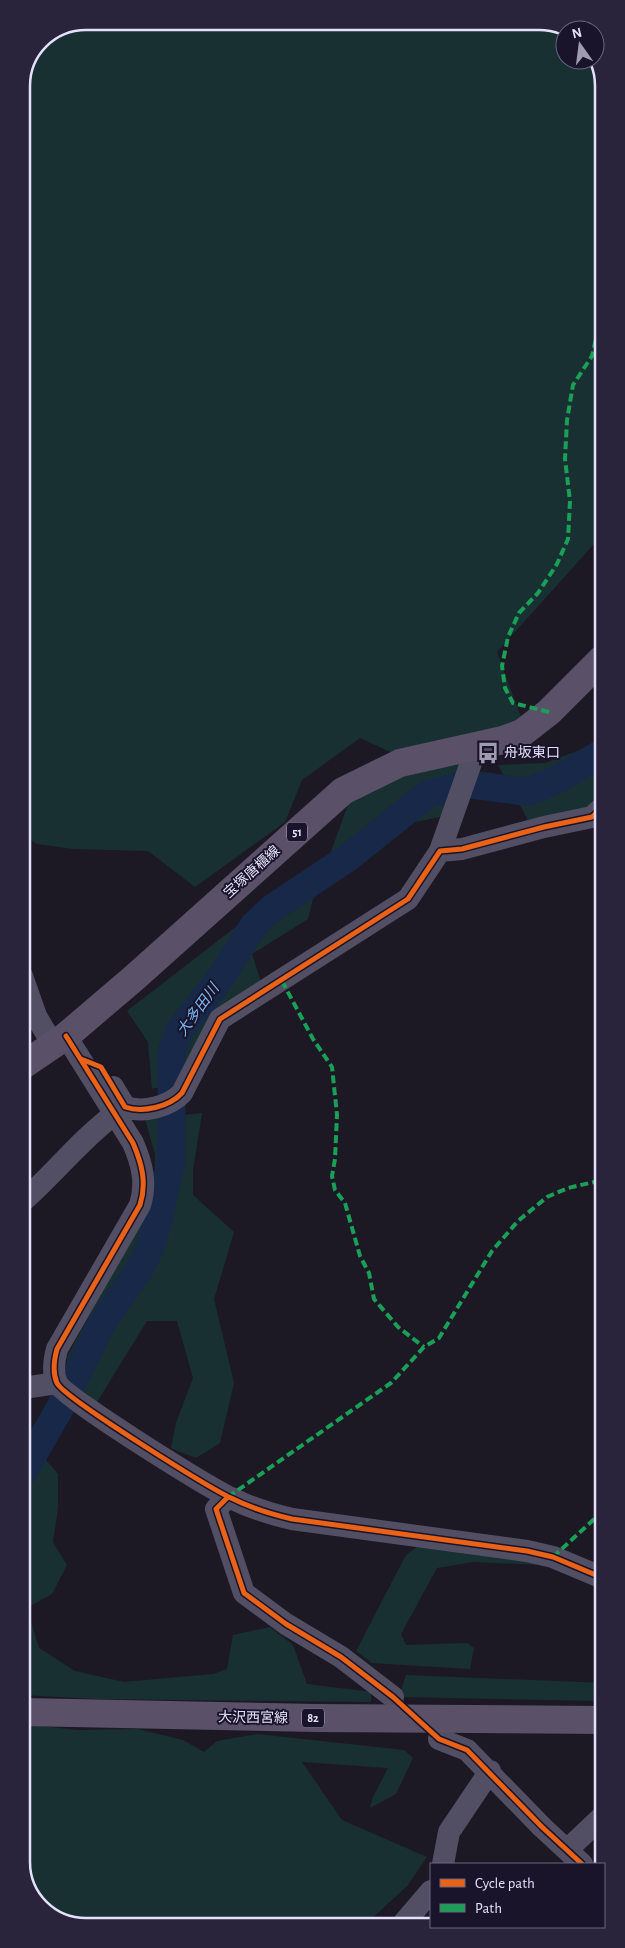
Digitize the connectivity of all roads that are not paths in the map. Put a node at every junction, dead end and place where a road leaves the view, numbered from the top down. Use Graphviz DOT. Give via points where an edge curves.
graph roads {
  1 [pos="595,666"];
  2 [pos="472,745"];
  3 [pos="595,814"];
  4 [pos="440,851"];
  5 [pos="30,999"];
  6 [pos="59,1040"];
  7 [pos="80,1059"];
  8 [pos="30,1060"];
  9 [pos="116,1113"];
  10 [pos="30,1195"];
  11 [pos="57,1383"];
  12 [pos="30,1387"];
  13 [pos="228,1497"];
  14 [pos="595,1575"];
  15 [pos="393,1697"];
  16 [pos="30,1712"];
  17 [pos="595,1720"];
  18 [pos="439,1739"];
  19 [pos="490,1771"];
  20 [pos="595,1828"];
  21 [pos="575,1857"];
  22 [pos="443,1863"];
  23 [pos="430,1892"];
  24 [pos="408,1918"];
  1 -- 2 [label="main road, 宝塚唐櫃線 / 51" via="549,712 522,733"];
  2 -- 4 [label="street" via="472,760"];
  2 -- 6 [label="main road, 宝塚唐櫃線 / 51" via="400,763 342,791 142,972"];
  3 -- 4 [label="street"];
  4 -- 7 [label="street" via="408,900 220,1019 182,1093 174,1102 137,1111 125,1107 101,1067"];
  5 -- 6 [label="street" via="36,1016"];
  6 -- 7 [label="street"];
  6 -- 8 [label="main road, 宝塚唐櫃線 / 51"];
  7 -- 9 [label="street"];
  9 -- 10 [label="street"];
  9 -- 11 [label="street" via="140,1159 143,1195 57,1349 53,1363"];
  11 -- 12 [label="street"];
  11 -- 13 [label="street" via="74,1399"];
  13 -- 14 [label="street" via="261,1512 292,1519 527,1551 553,1557"];
  13 -- 15 [label="street" via="216,1509 244,1593 286,1624 341,1657"];
  16 -- 17 [label="main road, 大沢西宮線 / 82"];
  18 -- 19 [label="street" via="467,1750"];
  19 -- 21 [label="street" via="542,1828"];
  19 -- 22 [label="street" via="450,1832"];
  20 -- 21 [label="street"];
  23 -- 24 [label="street"];
}
